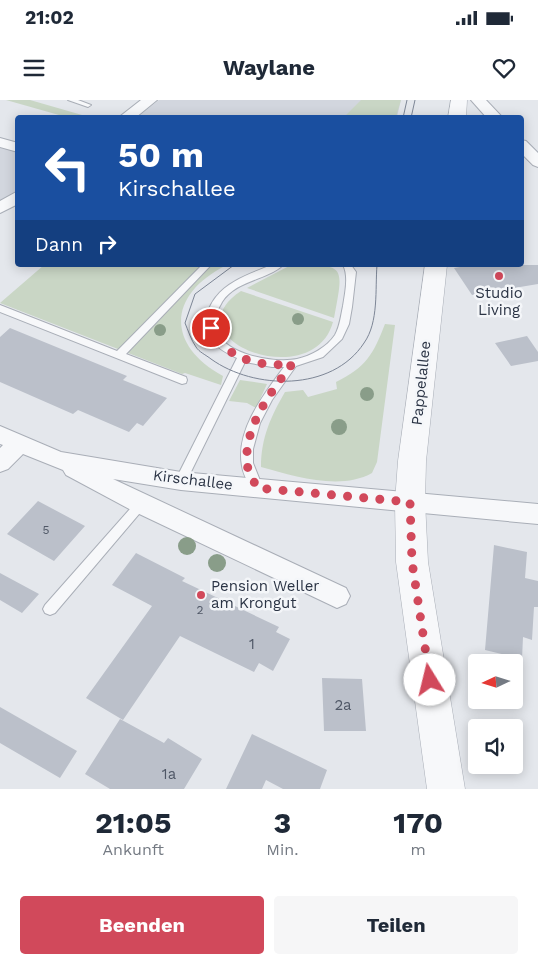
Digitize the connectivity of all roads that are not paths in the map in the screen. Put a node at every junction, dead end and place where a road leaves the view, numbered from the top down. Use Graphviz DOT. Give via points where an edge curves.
graph roads {
  1 [pos="71,100"];
  2 [pos="150,100"];
  3 [pos="459,100"];
  4 [pos="478,100"];
  5 [pos="88,105"];
  6 [pos="130,115"];
  7 [pos="457,115"];
  8 [pos="493,115"];
  9 [pos="0,142"];
  10 [pos="15,147"];
  11 [pos="524,147"];
  12 [pos="538,162"];
  13 [pos="15,198"];
  14 [pos="0,208"];
  15 [pos="205,267"];
  16 [pos="275,267"];
  17 [pos="348,267"];
  18 [pos="436,267"];
  19 [pos="0,308"];
  20 [pos="119,355"];
  21 [pos="242,358"];
  22 [pos="292,364"];
  23 [pos="182,380"];
  24 [pos="9,438"];
  25 [pos="58,460"];
  26 [pos="0,463"];
  27 [pos="181,481"];
  28 [pos="257,488"];
  29 [pos="410,502"];
  30 [pos="141,504"];
  31 [pos="538,514"];
  32 [pos="337,596"];
  33 [pos="50,609"];
  34 [pos="446,789"];
  1 -- 5 [label="lane"];
  2 -- 6 [label="street"];
  3 -- 7 [label="street"];
  4 -- 8 [label="street"];
  9 -- 10 [label="street"];
  11 -- 12 [label="street"];
  13 -- 14 [label="street"];
  15 -- 20 [label="lane"];
  16 -- 21 [label="lane" via="226,292 214,306 210,322 216,339"];
  17 -- 22 [label="lane" via="351,272 338,339 320,355"];
  18 -- 29 [label="street, Pappelallee"];
  19 -- 20 [label="lane"];
  20 -- 23 [label="lane"];
  21 -- 22 [label="lane" via="271,365"];
  21 -- 27 [label="lane"];
  22 -- 28 [label="lane" via="265,402 250,442 246,464"];
  24 -- 25 [label="street, Kirschallee"];
  24 -- 26 [label="street"];
  25 -- 27 [label="street, Kirschallee"];
  25 -- 30 [label="street, Kirschallee"];
  27 -- 28 [label="street, Kirschallee"];
  28 -- 29 [label="street, Kirschallee"];
  29 -- 31 [label="street, Kirschallee"];
  29 -- 34 [label="street, Pappelallee" via="412,562"];
  30 -- 32 [label="street, Kirschallee"];
  30 -- 33 [label="lane"];
}
